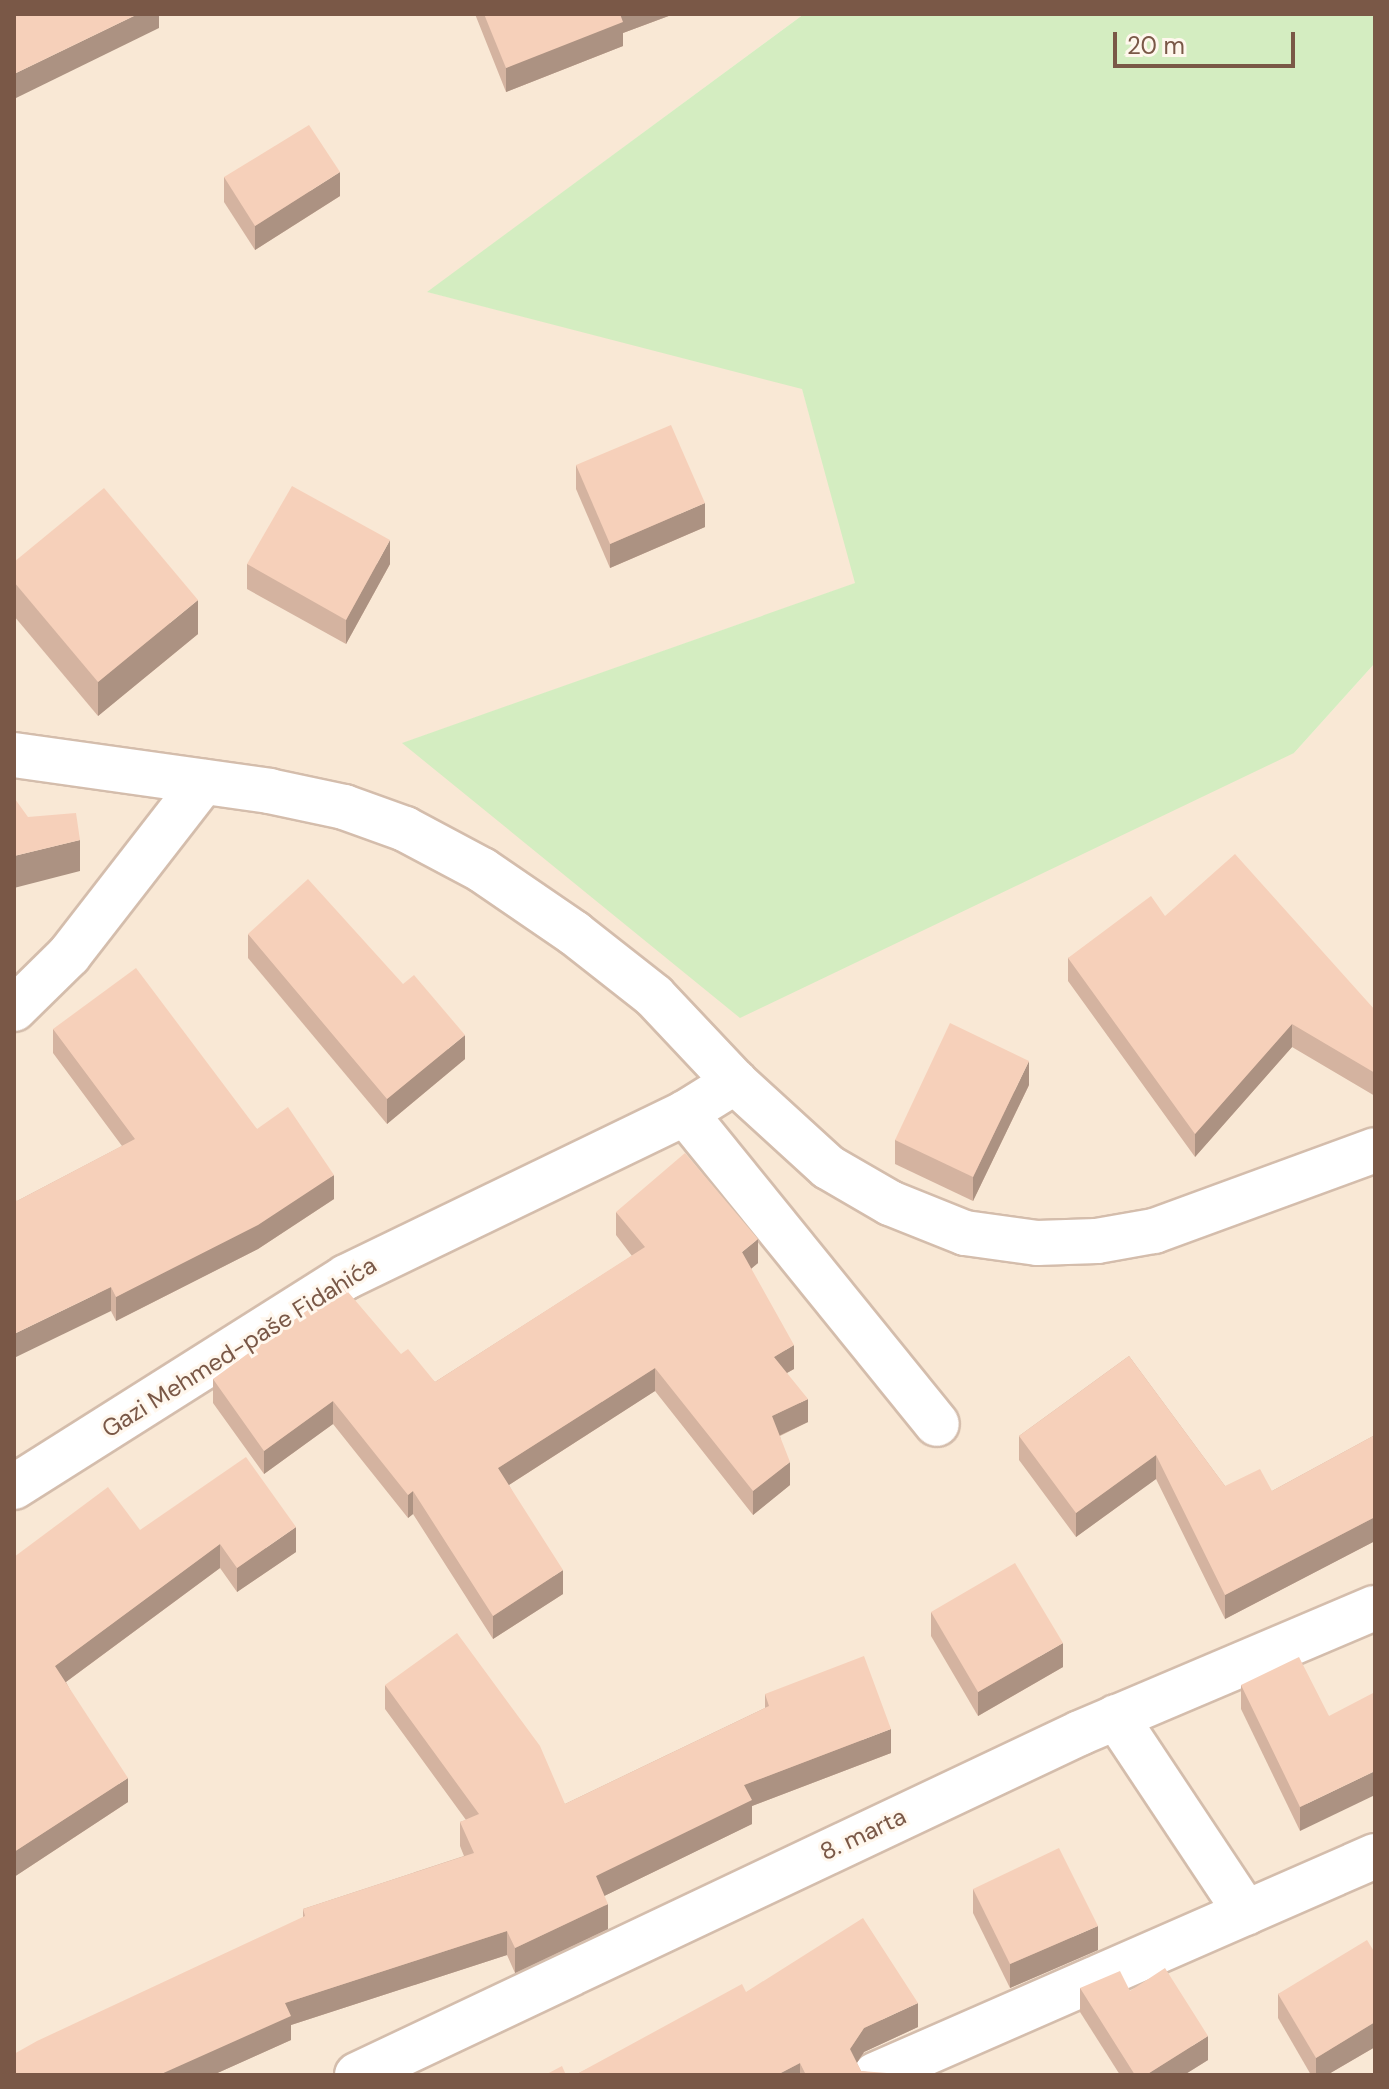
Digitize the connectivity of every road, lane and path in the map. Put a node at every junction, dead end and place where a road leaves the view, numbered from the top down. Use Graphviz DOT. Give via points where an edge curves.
graph roads {
  1 [pos="14,755"];
  2 [pos="203,782"];
  3 [pos="14,1009"];
  4 [pos="735,1082"];
  5 [pos="685,1113"];
  6 [pos="1375,1150"];
  7 [pos="937,1424"];
  8 [pos="14,1487"];
  9 [pos="1375,1608"];
  10 [pos="1116,1717"];
  11 [pos="1375,1856"];
  12 [pos="1246,1913"];
  13 [pos="357,2075"];
  14 [pos="875,2075"];
  1 -- 2 [label="street"];
  2 -- 3 [label="street" via="69,955"];
  2 -- 4 [label="street" via="344,807 405,829 482,870 654,996"];
  4 -- 5 [label="street, Gazi Mehmed-paše Fidahića"];
  4 -- 6 [label="street" via="828,1167 890,1203 965,1233 1037,1243 1097,1241 1154,1231"];
  5 -- 7 [label="street"];
  5 -- 8 [label="street, Gazi Mehmed-paše Fidahića" via="346,1277"];
  9 -- 10 [label="street, 8. marta"];
  10 -- 12 [label="street"];
  10 -- 13 [label="street, 8. marta"];
  11 -- 12 [label="street"];
  12 -- 14 [label="street"];
}
